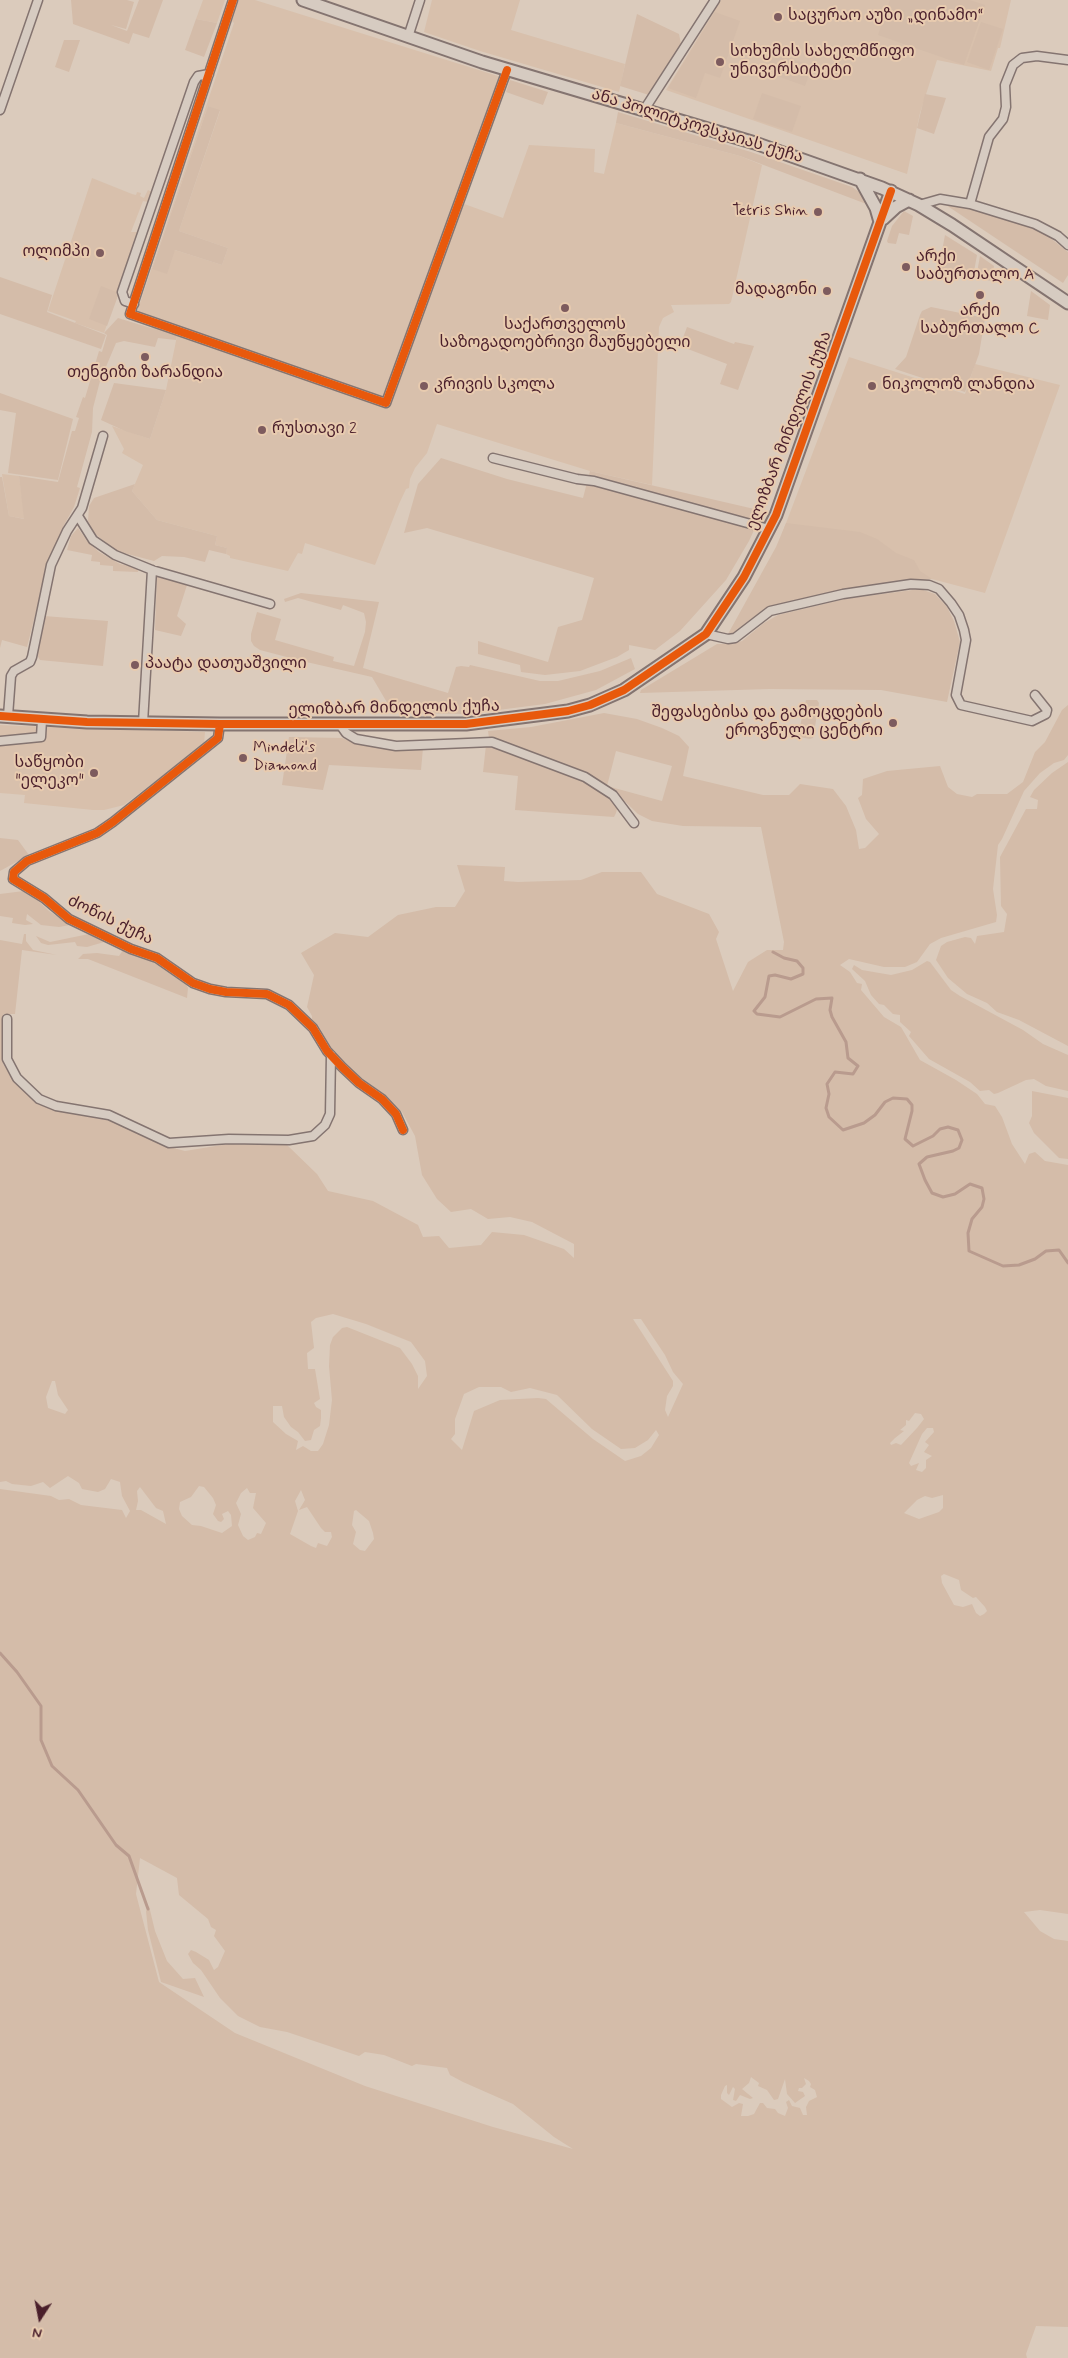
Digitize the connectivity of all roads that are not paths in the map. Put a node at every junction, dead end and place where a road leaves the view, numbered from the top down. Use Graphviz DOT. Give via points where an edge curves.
graph roads {
  1 [pos="38,0"];
  2 [pos="233,0"];
  3 [pos="303,0"];
  4 [pos="420,0"];
  5 [pos="715,0"];
  6 [pos="408,36"];
  7 [pos="1068,60"];
  8 [pos="507,70"];
  9 [pos="209,74"];
  10 [pos="0,110"];
  11 [pos="644,110"];
  12 [pos="860,179"];
  13 [pos="891,191"];
  14 [pos="914,202"];
  15 [pos="970,204"];
  16 [pos="880,222"];
  17 [pos="1068,245"];
  18 [pos="1068,303"];
  19 [pos="134,304"];
  20 [pos="103,436"];
  21 [pos="493,458"];
  22 [pos="78,516"];
  23 [pos="769,529"];
  24 [pos="152,570"];
  25 [pos="270,604"];
  26 [pos="706,634"];
  27 [pos="1035,695"];
  28 [pos="4,716"];
  29 [pos="42,720"];
  30 [pos="144,723"];
  31 [pos="220,724"];
  32 [pos="341,726"];
  33 [pos="0,741"];
  34 [pos="634,824"];
  35 [pos="7,1018"];
  36 [pos="331,1055"];
  37 [pos="403,1130"];
  1 -- 10 [label="street"];
  2 -- 9 [label="street"];
  3 -- 6 [label="street, ანა პოლიტკოვსკაიას ქუჩა"];
  4 -- 6 [label="street"];
  5 -- 11 [label="street"];
  6 -- 8 [label="street, ანა პოლიტკოვსკაიას ქუჩა"];
  7 -- 15 [label="street" via="1037,56 1022,58 1013,65 1005,86 1003,119 989,137"];
  8 -- 11 [label="street, ანა პოლიტკოვსკაიას ქუჩა"];
  8 -- 19 [label="street" via="386,403 130,314"];
  9 -- 19 [label="street"];
  9 -- 19 [label="street" via="198,76 194,82 122,292 125,301"];
  11 -- 12 [label="street, ანა პოლიტკოვსკაიას ქუჩა"];
  12 -- 13 [label="street, ანა პოლიტკოვსკაიას ქუჩა"];
  12 -- 16 [label="street"];
  13 -- 14 [label="street, ანა პოლიტკოვსკაიას ქუჩა"];
  13 -- 16 [label="street, ელიზბარ მინდელის ქუჩა"];
  14 -- 15 [label="street" via="940,200"];
  14 -- 16 [label="street, ელიზბარ მინდელის ქუჩა" via="896,207"];
  14 -- 18 [label="street, ანა პოლიტკოვსკაიას ქუჩა"];
  15 -- 17 [label="street" via="1035,224"];
  16 -- 23 [label="street, ელიზბარ მინდელის ქუჩა"];
  20 -- 22 [label="street" via="87,496"];
  21 -- 23 [label="street" via="594,481"];
  22 -- 24 [label="street" via="93,540 103,548"];
  22 -- 28 [label="street" via="51,565 32,657 11,676"];
  23 -- 26 [label="street, ელიზბარ მინდელის ქუჩა" via="744,577"];
  24 -- 25 [label="street"];
  24 -- 30 [label="street"];
  26 -- 27 [label="street" via="735,638 770,611 864,591 911,584 929,585 940,589 951,603 964,630 966,640 956,696 960,705 1032,721 1046,714 1047,710"];
  26 -- 32 [label="street, ელიზბარ მინდელის ქუჩა" via="624,690 568,711 466,724"];
  28 -- 29 [label="street, ელიზბარ მინდელის ქუჩა"];
  29 -- 30 [label="street, ელიზბარ მინდელის ქუჩა"];
  29 -- 33 [label="street" via="41,738"];
  30 -- 31 [label="street, ელიზბარ მინდელის ქუჩა"];
  31 -- 32 [label="street, ელიზბარ მინდელის ქუჩა"];
  31 -- 36 [label="street, ძოწის ქუჩა" via="218,738 113,822 97,833 27,861 14,872 13,878 69,919 157,958 193,983 210,989 267,994 289,1005 313,1028"];
  32 -- 34 [label="street" via="356,739 396,746 492,742 585,777 613,795"];
  35 -- 36 [label="street" via="7,1058 17,1078 39,1099 56,1106 109,1115 169,1144 229,1139 289,1140 313,1136 325,1125 330,1114"];
  36 -- 37 [label="street, ძოწის ქუჩა" via="359,1083 382,1099 396,1114"];
}
